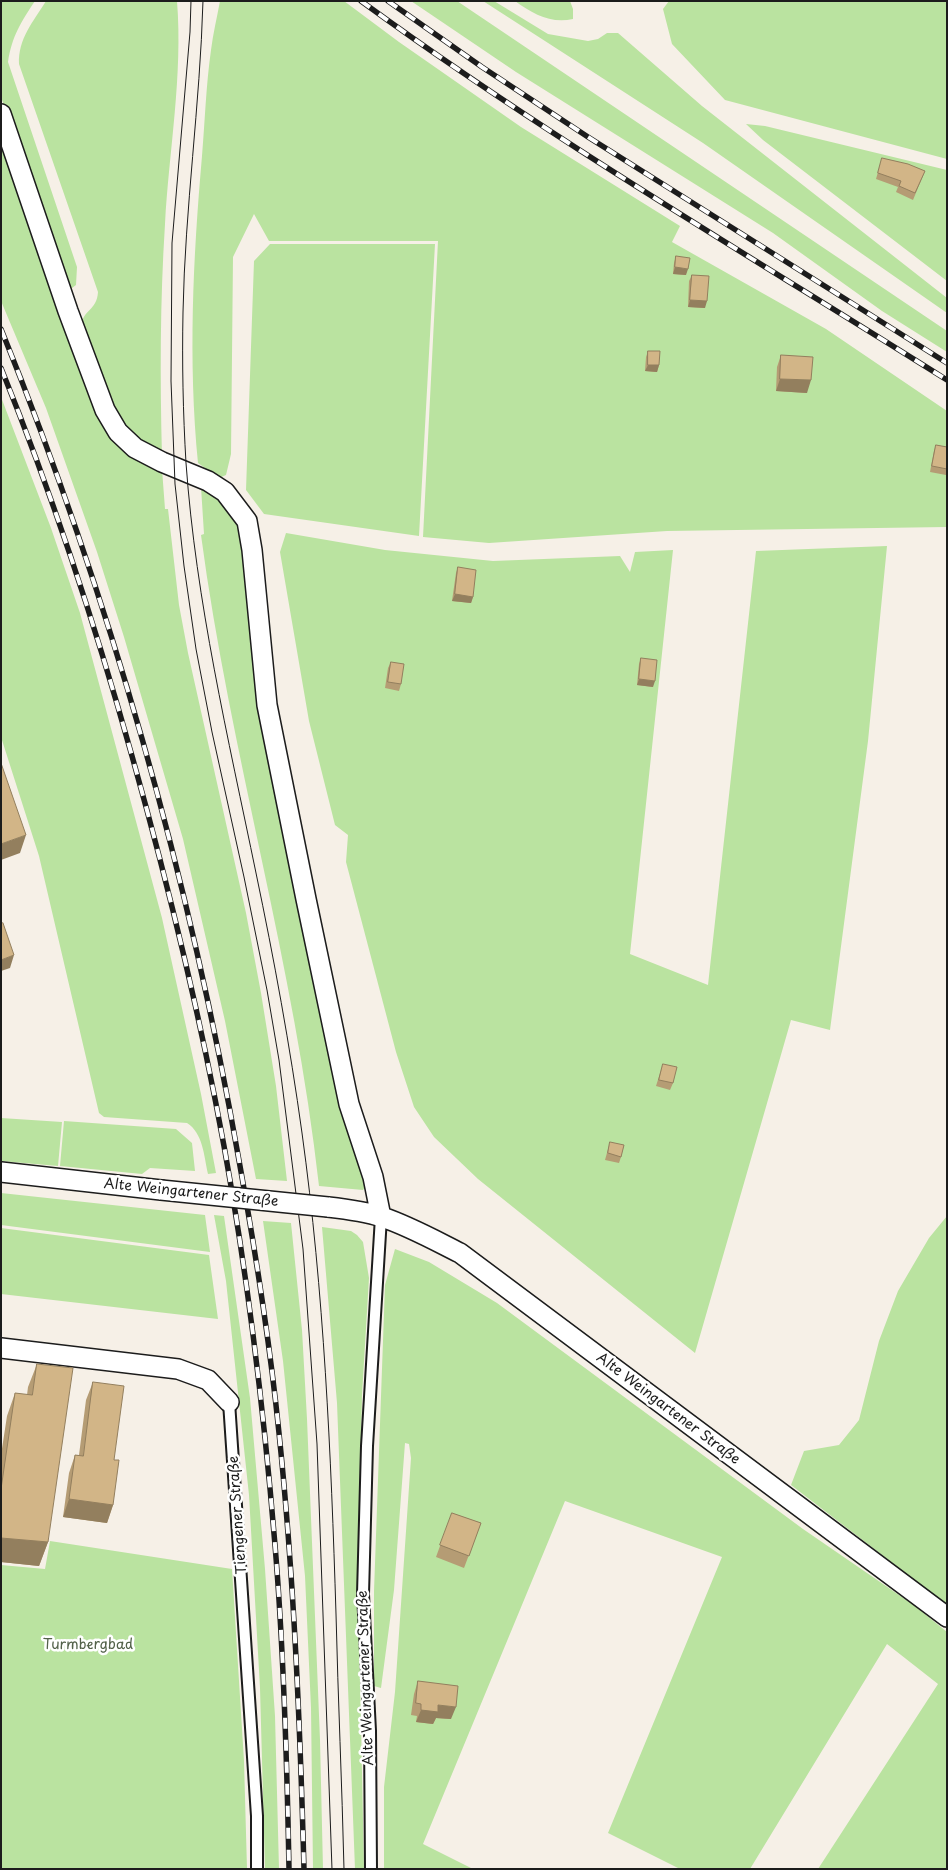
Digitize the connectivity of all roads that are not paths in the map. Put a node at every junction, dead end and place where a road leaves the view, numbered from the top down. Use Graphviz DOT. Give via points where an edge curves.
graph roads {
  1 [pos="1,114"];
  2 [pos="1,1172"];
  3 [pos="381,1217"];
  4 [pos="1,1348"];
  5 [pos="229,1402"];
  6 [pos="947,1617"];
  7 [pos="257,1869"];
  8 [pos="371,1869"];
  1 -- 3 [label="street" via="68,311 105,410 118,432 136,448 226,492 247,522 267,705 349,1104 373,1177"];
  2 -- 3 [label="street, Alte Weingartener Straße, bridge" via="328,1207"];
  3 -- 6 [label="street, Alte Weingartener Straße" via="460,1253"];
  3 -- 8 [label="lane, Alte Weingartener Straße" via="362,1594 370,1730"];
  4 -- 5 [label="street, Tiengener Straße" via="178,1369 208,1380"];
  5 -- 7 [label="lane, Tiengener Straße" via="257,1816"];
}
